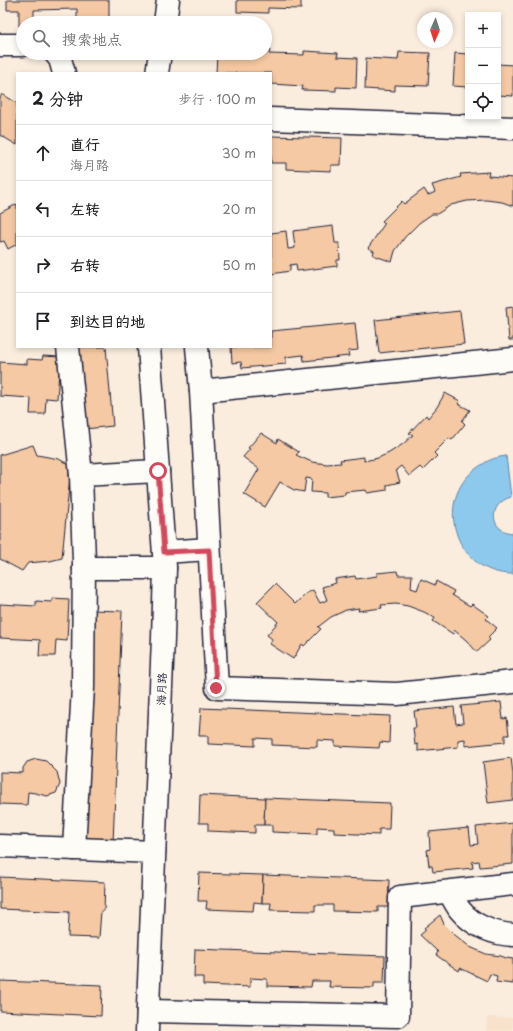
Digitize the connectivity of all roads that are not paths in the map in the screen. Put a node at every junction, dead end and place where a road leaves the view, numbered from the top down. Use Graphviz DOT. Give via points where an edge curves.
graph roads {
  1 [pos="168,0"];
  2 [pos="165,16"];
  3 [pos="0,45"];
  4 [pos="16,45"];
  5 [pos="60,60"];
  6 [pos="159,60"];
  7 [pos="64,72"];
  8 [pos="157,72"];
  9 [pos="272,119"];
  10 [pos="513,128"];
  11 [pos="68,348"];
  12 [pos="149,348"];
  13 [pos="197,348"];
  14 [pos="513,358"];
  15 [pos="201,391"];
  16 [pos="158,471"];
  17 [pos="81,475"];
  18 [pos="209,550"];
  19 [pos="164,560"];
  20 [pos="84,568"];
  21 [pos="513,682"];
  22 [pos="0,846"];
  23 [pos="74,849"];
  24 [pos="154,852"];
  25 [pos="513,884"];
  26 [pos="449,892"];
  27 [pos="513,935"];
  28 [pos="147,1021"];
  1 -- 2 [label="street"];
  3 -- 4 [label="street"];
  5 -- 7 [label="street"];
  6 -- 8 [label="street"];
  9 -- 10 [label="street"];
  11 -- 17 [label="street"];
  12 -- 16 [label="street, 海月路"];
  13 -- 15 [label="street"];
  14 -- 15 [label="street"];
  15 -- 18 [label="street"];
  16 -- 17 [label="street"];
  16 -- 19 [label="street, 海月路"];
  17 -- 20 [label="street"];
  18 -- 19 [label="street"];
  18 -- 21 [label="street" via="216,688 397,694"];
  19 -- 20 [label="street"];
  19 -- 24 [label="street, 海月路"];
  20 -- 23 [label="street" via="82,686"];
  22 -- 23 [label="street"];
  23 -- 24 [label="street"];
  24 -- 28 [label="street, 海月路"];
  25 -- 26 [label="street"];
  26 -- 27 [label="street" via="461,911 478,926 500,934"];
  26 -- 28 [label="street" via="400,897 398,1016"];
}
